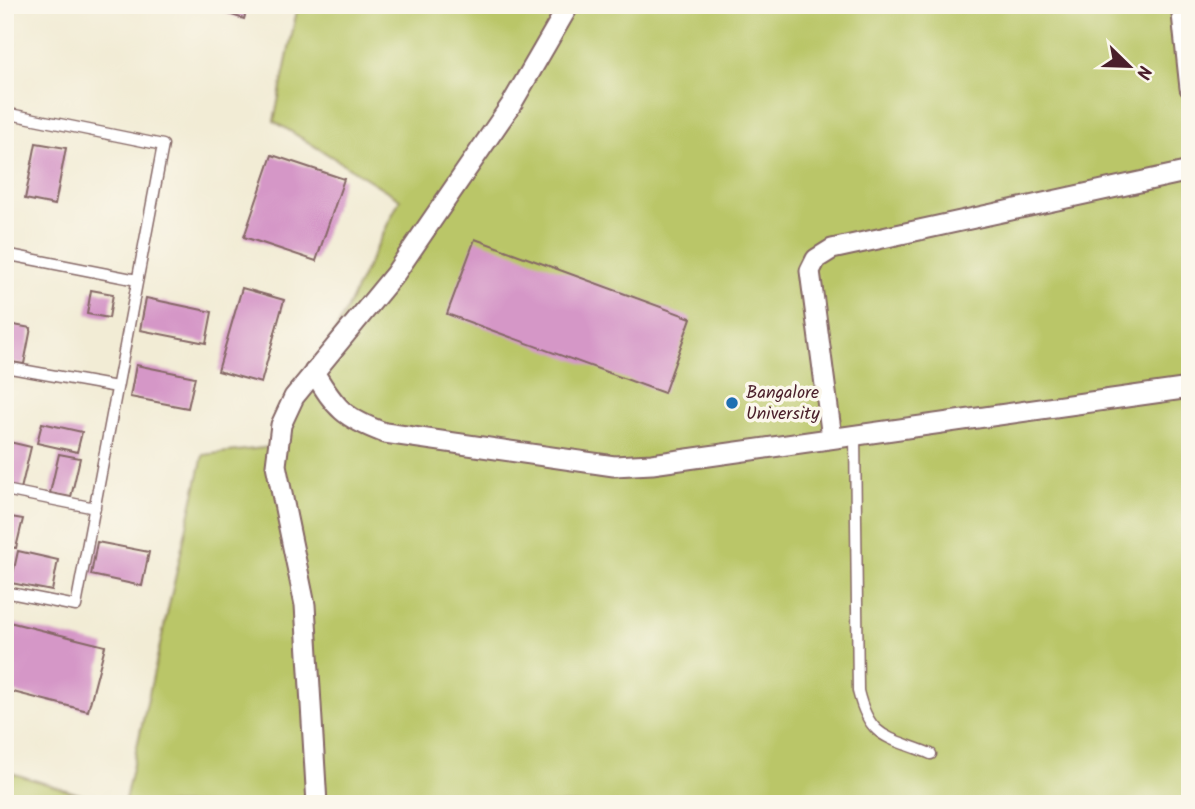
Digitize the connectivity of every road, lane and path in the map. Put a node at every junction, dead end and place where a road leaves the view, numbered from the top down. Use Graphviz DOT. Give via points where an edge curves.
graph roads {
  1 [pos="569,5"];
  2 [pos="1181,5"];
  3 [pos="1187,29"];
  4 [pos="1190,88"];
  5 [pos="5,113"];
  6 [pos="1190,171"];
  7 [pos="5,254"];
  8 [pos="137,279"];
  9 [pos="5,367"];
  10 [pos="314,372"];
  11 [pos="117,387"];
  12 [pos="1190,388"];
  13 [pos="855,435"];
  14 [pos="832,438"];
  15 [pos="5,490"];
  16 [pos="95,508"];
  17 [pos="5,592"];
  18 [pos="931,754"];
  19 [pos="317,804"];
  1 -- 10 [label="street" via="511,105 395,274"];
  2 -- 3 [label="street"];
  3 -- 4 [label="street"];
  5 -- 8 [label="lane" via="163,145"];
  6 -- 14 [label="street" via="832,249 816,259 810,271"];
  7 -- 8 [label="lane"];
  8 -- 11 [label="lane"];
  9 -- 11 [label="lane"];
  10 -- 14 [label="street" via="332,401 356,423 385,433 580,462 652,464"];
  10 -- 19 [label="street" via="294,397 281,425 276,465 305,605"];
  11 -- 16 [label="lane"];
  12 -- 13 [label="street"];
  13 -- 14 [label="street"];
  13 -- 18 [label="lane" via="858,691 864,716 878,733"];
  15 -- 16 [label="lane"];
  16 -- 17 [label="lane" via="76,606"];
}
